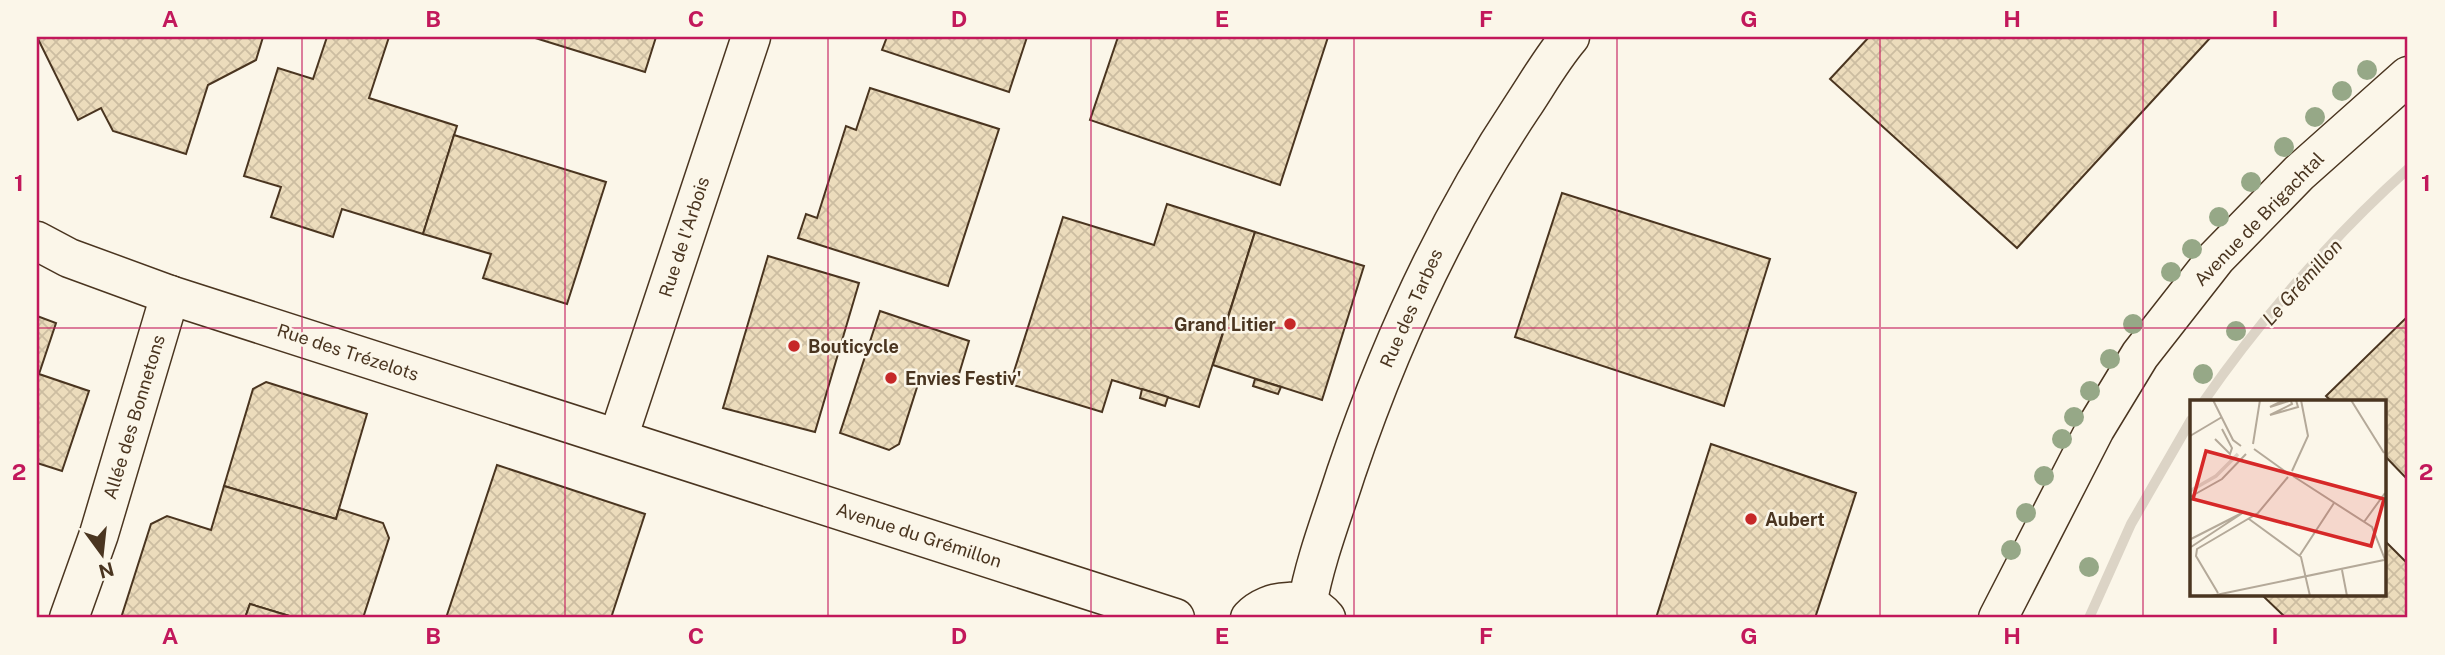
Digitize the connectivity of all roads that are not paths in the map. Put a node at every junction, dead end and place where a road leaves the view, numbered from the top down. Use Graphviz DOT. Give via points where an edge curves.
graph roads {
  1 [pos="751,37"];
  2 [pos="1570,37"];
  3 [pos="2408,76"];
  4 [pos="37,241"];
  5 [pos="170,295"];
  6 [pos="618,438"];
  7 [pos="664,452"];
  8 [pos="1316,612"];
  9 [pos="2004,612"];
  10 [pos="69,618"];
  11 [pos="1175,618"];
  12 [pos="1250,618"];
  1 -- 6 [label="street, Rue de l'Arbois"];
  2 -- 8 [label="street, Rue des Tarbes" via="1483,165 1431,261 1385,365 1313,573"];
  3 -- 9 [label="street, Avenue de Brigachtal" via="2299,173 2216,258 2140,355 2095,429"];
  4 -- 5 [label="street, Rue des Trézelots" via="69,258"];
  5 -- 6 [label="street, Rue des Trézelots"];
  5 -- 10 [label="street, Allée des Bonnetons" via="99,534"];
  6 -- 7 [label="street, Rue des Trézelots"];
  7 -- 11 [label="street, Avenue du Grémillon"];
  8 -- 12 [label="street" via="1290,601 1272,603"];
}
